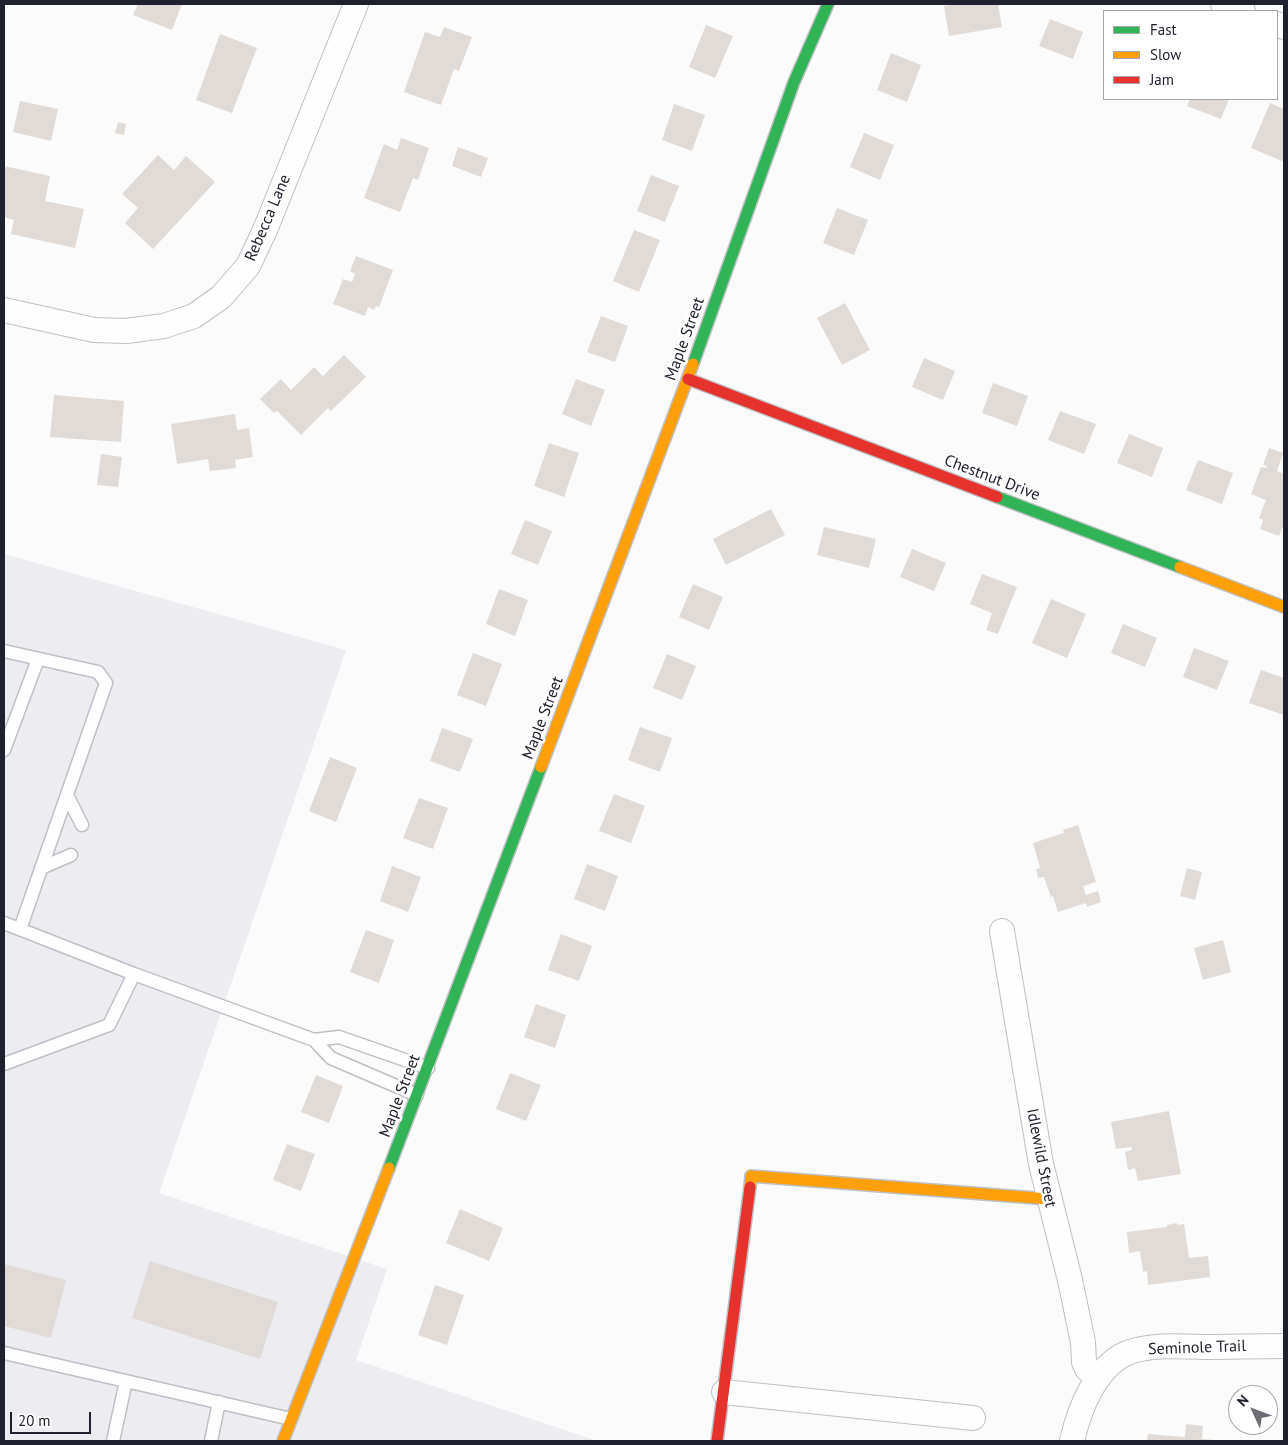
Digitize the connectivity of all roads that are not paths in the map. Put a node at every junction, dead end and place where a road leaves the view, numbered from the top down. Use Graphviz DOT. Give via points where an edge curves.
graph roads {
  1 [pos="356,4"];
  2 [pos="828,4"];
  3 [pos="1223,4"];
  4 [pos="1240,10"];
  5 [pos="4,310"];
  6 [pos="688,379"];
  7 [pos="1284,607"];
  8 [pos="4,651"];
  9 [pos="38,658"];
  10 [pos="4,750"];
  11 [pos="67,795"];
  12 [pos="82,825"];
  13 [pos="71,855"];
  14 [pos="41,868"];
  15 [pos="4,923"];
  16 [pos="20,929"];
  17 [pos="1002,930"];
  18 [pos="134,974"];
  19 [pos="314,1040"];
  20 [pos="4,1064"];
  21 [pos="428,1068"];
  22 [pos="417,1095"];
  23 [pos="1049,1198"];
  24 [pos="1284,1346"];
  25 [pos="4,1353"];
  26 [pos="1099,1377"];
  27 [pos="126,1381"];
  28 [pos="724,1392"];
  29 [pos="219,1402"];
  30 [pos="973,1418"];
  31 [pos="291,1419"];
  32 [pos="114,1441"];
  33 [pos="211,1441"];
  34 [pos="283,1441"];
  35 [pos="717,1441"];
  36 [pos="1072,1441"];
  1 -- 5 [label="street, Rebecca Lane" via="265,230 248,266 222,297 194,316 164,326 126,331 94,330"];
  2 -- 6 [label="street, Maple Street" via="794,82"];
  3 -- 4 [label="street"];
  6 -- 7 [label="street, Chestnut Drive"];
  6 -- 21 [label="street, Maple Street"];
  8 -- 9 [label="lane"];
  9 -- 10 [label="lane"];
  9 -- 11 [label="lane" via="98,672 106,684"];
  11 -- 12 [label="lane"];
  11 -- 14 [label="lane"];
  13 -- 14 [label="lane"];
  14 -- 16 [label="lane"];
  15 -- 16 [label="lane"];
  16 -- 18 [label="lane"];
  17 -- 23 [label="street, Idlewild Street"];
  18 -- 19 [label="lane"];
  18 -- 20 [label="lane" via="109,1024"];
  19 -- 21 [label="lane" via="339,1036"];
  19 -- 22 [label="lane" via="331,1058"];
  21 -- 22 [label="street, Maple Street"];
  22 -- 31 [label="street, Maple Street"];
  23 -- 26 [label="street, Idlewild Street" via="1070,1280 1084,1362 1087,1369"];
  23 -- 28 [label="street" via="751,1176"];
  24 -- 26 [label="street, Seminole Trail" via="1167,1346 1143,1350 1128,1353"];
  25 -- 27 [label="lane"];
  26 -- 36 [label="street, Seminole Trail" via="1088,1392"];
  27 -- 29 [label="lane"];
  27 -- 32 [label="lane"];
  28 -- 30 [label="street"];
  28 -- 35 [label="street"];
  29 -- 31 [label="lane"];
  29 -- 33 [label="lane"];
  31 -- 34 [label="street, Maple Street"];
}
